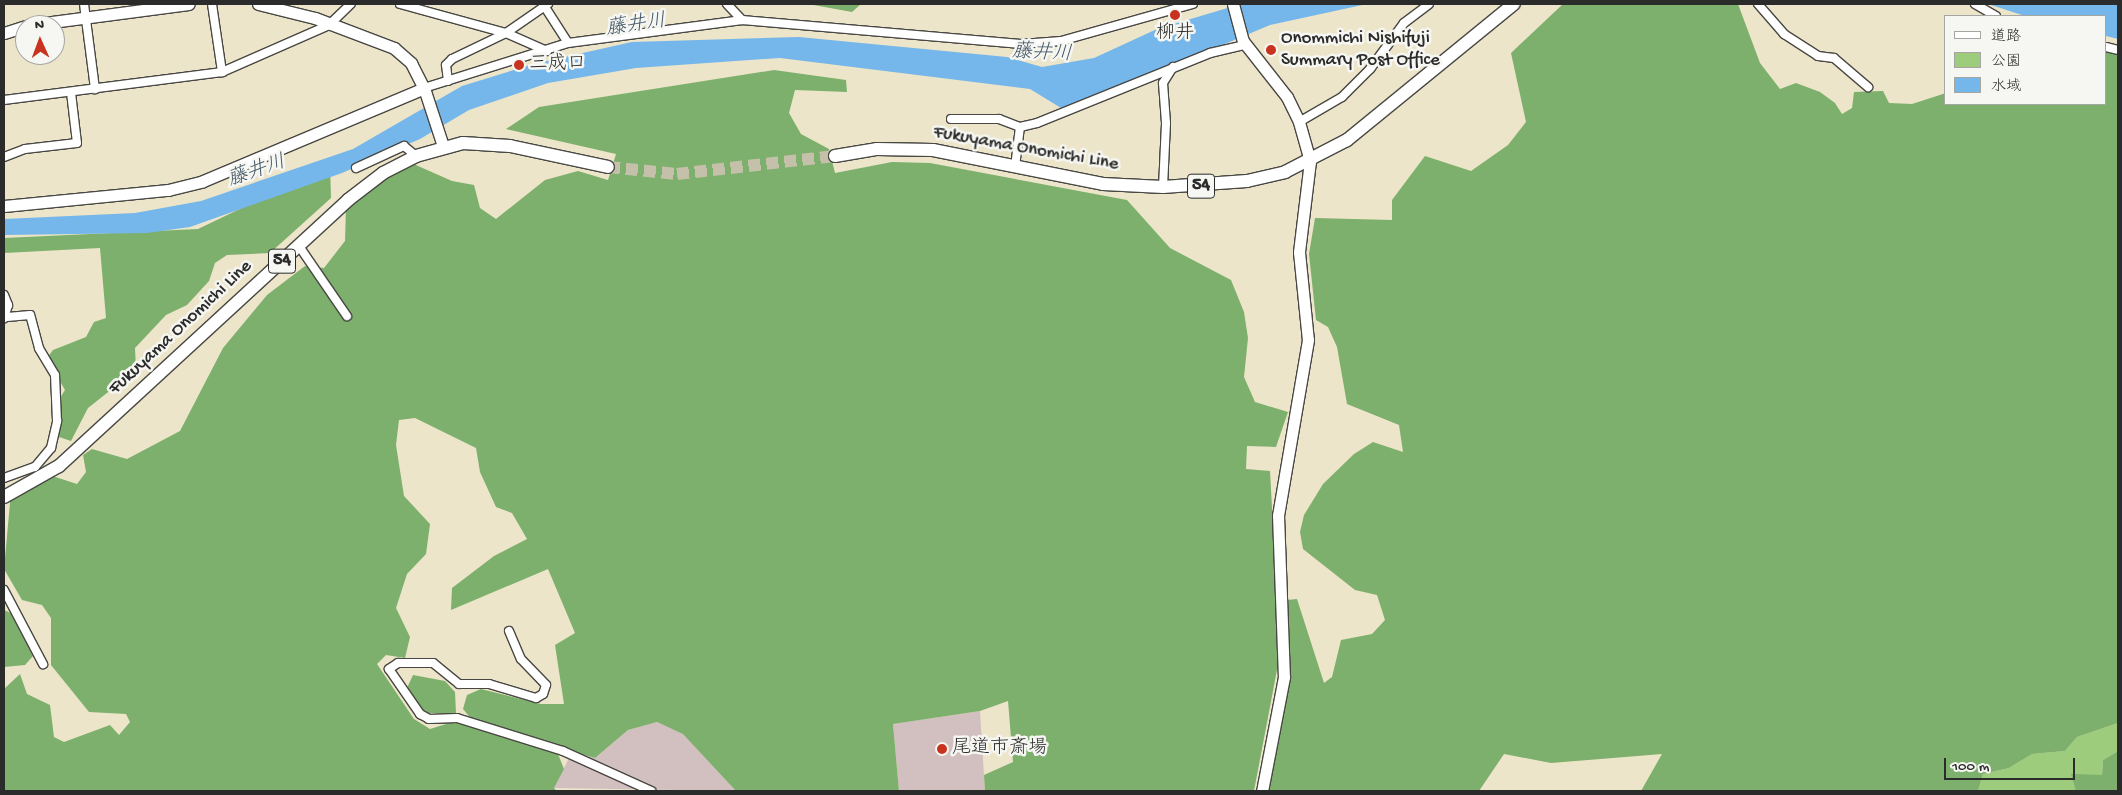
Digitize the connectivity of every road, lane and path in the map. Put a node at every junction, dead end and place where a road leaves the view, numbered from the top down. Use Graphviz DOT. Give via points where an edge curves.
graph roads {
  1 [pos="189,4"];
  2 [pos="212,4"];
  3 [pos="258,4"];
  4 [pos="351,4"];
  5 [pos="400,4"];
  6 [pos="727,4"];
  7 [pos="1194,4"];
  8 [pos="1233,4"];
  9 [pos="1429,4"];
  10 [pos="1514,4"];
  11 [pos="1758,4"];
  12 [pos="1975,4"];
  13 [pos="546,5"];
  14 [pos="1164,8"];
  15 [pos="85,9"];
  16 [pos="64,15"];
  17 [pos="1994,15"];
  18 [pos="742,20"];
  19 [pos="329,24"];
  20 [pos="506,32"];
  21 [pos="1244,41"];
  22 [pos="568,43"];
  23 [pos="547,51"];
  24 [pos="1173,67"];
  25 [pos="222,72"];
  26 [pos="448,81"];
  27 [pos="1868,87"];
  28 [pos="95,89"];
  29 [pos="71,93"];
  30 [pos="426,93"];
  31 [pos="4,100"];
  32 [pos="951,119"];
  33 [pos="1300,122"];
  34 [pos="1020,126"];
  35 [pos="442,140"];
  36 [pos="416,156"];
  37 [pos="835,156"];
  38 [pos="4,157"];
  39 [pos="1310,161"];
  40 [pos="608,167"];
  41 [pos="1015,167"];
  42 [pos="356,168"];
  43 [pos="1162,187"];
  44 [pos="4,206"];
  45 [pos="298,246"];
  46 [pos="4,295"];
  47 [pos="347,316"];
  48 [pos="5,317"];
  49 [pos="4,478"];
  50 [pos="4,497"];
  51 [pos="4,590"];
  52 [pos="509,631"];
  53 [pos="43,664"];
  54 [pos="651,791"];
  55 [pos="1262,791"];
  1 -- 15 [label="street"];
  2 -- 25 [label="street"];
  3 -- 19 [label="street"];
  4 -- 19 [label="street"];
  5 -- 20 [label="street"];
  6 -- 18 [label="street"];
  7 -- 14 [label="street"];
  8 -- 21 [label="street"];
  9 -- 33 [label="street" via="1404,23 1370,69 1342,97"];
  10 -- 39 [label="main road, Fukuyama Onomichi Line / 54" via="1347,140"];
  11 -- 27 [label="street" via="1784,34 1818,56 1834,58"];
  12 -- 17 [label="street"];
  13 -- 20 [label="street"];
  13 -- 22 [label="street"];
  14 -- 18 [label="street" via="1061,41 1021,44"];
  15 -- 16 [label="street"];
  15 -- 28 [label="street"];
  18 -- 22 [label="street"];
  19 -- 25 [label="street"];
  19 -- 30 [label="street" via="394,48 411,63"];
  20 -- 23 [label="street"];
  20 -- 26 [label="street" via="452,59 446,65"];
  21 -- 24 [label="street"];
  21 -- 33 [label="street" via="1286,97"];
  22 -- 23 [label="street"];
  23 -- 26 [label="street"];
  24 -- 34 [label="street"];
  24 -- 43 [label="street" via="1163,83 1166,123"];
  25 -- 28 [label="street"];
  26 -- 30 [label="street"];
  28 -- 29 [label="street"];
  29 -- 31 [label="street"];
  29 -- 38 [label="street" via="77,142 25,149"];
  30 -- 35 [label="street"];
  30 -- 44 [label="street" via="203,181 168,190"];
  32 -- 34 [label="street" via="999,119"];
  33 -- 39 [label="street"];
  34 -- 41 [label="street"];
  35 -- 36 [label="main road, Fukuyama Onomichi Line / 54"];
  35 -- 40 [label="main road, Fukuyama Onomichi Line / 54" via="510,146"];
  36 -- 42 [label="street" via="404,146"];
  36 -- 45 [label="main road, Fukuyama Onomichi Line / 54" via="348,200"];
  37 -- 41 [label="main road, Fukuyama Onomichi Line / 54" via="876,149 933,150"];
  39 -- 43 [label="main road, Fukuyama Onomichi Line / 54" via="1247,181"];
  39 -- 55 [label="street" via="1299,252 1308,340 1278,515 1284,669"];
  41 -- 43 [label="main road, Fukuyama Onomichi Line / 54" via="1103,184"];
  45 -- 47 [label="street"];
  45 -- 50 [label="main road, Fukuyama Onomichi Line / 54" via="58,466"];
  46 -- 48 [label="street"];
  48 -- 49 [label="street" via="30,315 39,348 55,375 57,422 51,448 35,467"];
  51 -- 53 [label="street"];
  52 -- 54 [label="street" via="521,659 546,685 543,694 536,698 489,684 459,684 433,663 398,663 389,670 420,714 429,719 456,718 563,751"];
}
